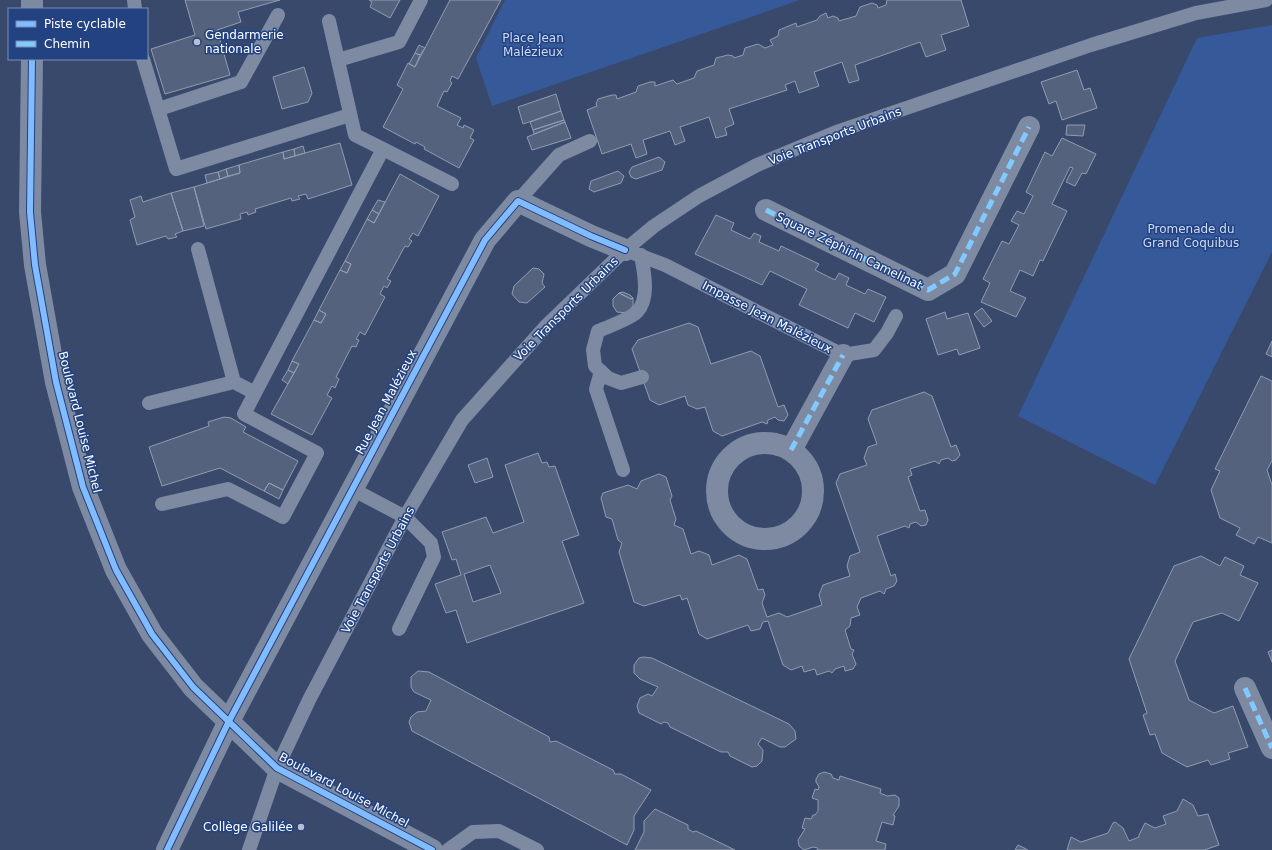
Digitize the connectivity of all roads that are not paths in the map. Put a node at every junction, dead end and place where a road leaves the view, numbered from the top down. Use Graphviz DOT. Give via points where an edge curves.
graph roads {
  1 [pos="421,0"];
  2 [pos="1266,0"];
  3 [pos="278,15"];
  4 [pos="330,21"];
  5 [pos="32,60"];
  6 [pos="143,60"];
  7 [pos="338,60"];
  8 [pos="159,108"];
  9 [pos="350,115"];
  10 [pos="1030,127"];
  11 [pos="590,141"];
  12 [pos="383,149"];
  13 [pos="452,184"];
  14 [pos="518,201"];
  15 [pos="766,210"];
  16 [pos="198,249"];
  17 [pos="633,252"];
  18 [pos="896,316"];
  19 [pos="843,355"];
  20 [pos="601,371"];
  21 [pos="642,377"];
  22 [pos="234,382"];
  23 [pos="255,393"];
  24 [pos="149,403"];
  25 [pos="792,450"];
  26 [pos="623,470"];
  27 [pos="352,489"];
  28 [pos="162,504"];
  29 [pos="405,517"];
  30 [pos="399,629"];
  31 [pos="1245,688"];
  32 [pos="228,723"];
  33 [pos="1272,748"];
  34 [pos="277,768"];
  35 [pos="167,850"];
  36 [pos="249,850"];
  37 [pos="432,850"];
  38 [pos="448,850"];
  39 [pos="537,850"];
  1 -- 7 [label="lane" via="399,42"];
  2 -- 17 [label="lane, Voie Transports Urbains" via="1196,13 1091,44 839,131 757,165 699,196 654,226"];
  3 -- 8 [label="lane" via="241,82"];
  4 -- 7 [label="lane"];
  5 -- 32 [label="street, Boulevard Louise Michel" via="30,212 35,265 56,382 83,487 116,570 152,634 193,687"];
  6 -- 8 [label="lane"];
  7 -- 9 [label="lane"];
  8 -- 9 [label="lane" via="176,169"];
  9 -- 12 [label="lane" via="354,135"];
  10 -- 15 [label="street, Square Zéphirin Camelinat" via="956,274 928,290"];
  11 -- 14 [label="lane" via="559,155"];
  12 -- 13 [label="lane"];
  12 -- 23 [label="lane"];
  14 -- 17 [label="street"];
  14 -- 27 [label="street, Rue Jean Malézieux" via="484,240"];
  16 -- 22 [label="lane"];
  17 -- 19 [label="lane, Impasse Jean Malézieux"];
  17 -- 20 [label="lane" via="645,275 644,299 637,313 598,331 593,350 595,366"];
  17 -- 29 [label="lane, Voie Transports Urbains" via="547,326 462,420"];
  18 -- 19 [label="lane, Impasse Jean Malézieux" via="874,350"];
  19 -- 25 [label="street"];
  20 -- 21 [label="lane" via="608,378 621,382"];
  20 -- 26 [label="lane" via="596,389"];
  22 -- 23 [label="lane"];
  22 -- 24 [label="lane"];
  23 -- 28 [label="lane" via="244,414 317,453 282,517 228,489"];
  25 -- 25 [label="street" via="802,459 812,476 812,505 799,527 776,540 750,538 727,524 718,506 721,469 744,447 765,442"];
  27 -- 29 [label="lane"];
  27 -- 32 [label="street, Rue Jean Malézieux"];
  29 -- 30 [label="lane" via="431,542 434,557"];
  29 -- 34 [label="lane, Voie Transports Urbains" via="309,700"];
  31 -- 33 [label="street"];
  32 -- 34 [label="street, Boulevard Louise Michel"];
  32 -- 35 [label="street, Rue Jean Malézieux"];
  34 -- 36 [label="lane, Voie Transports Urbains"];
  34 -- 37 [label="street, Boulevard Louise Michel"];
  38 -- 39 [label="lane" via="473,832 499,831"];
}
